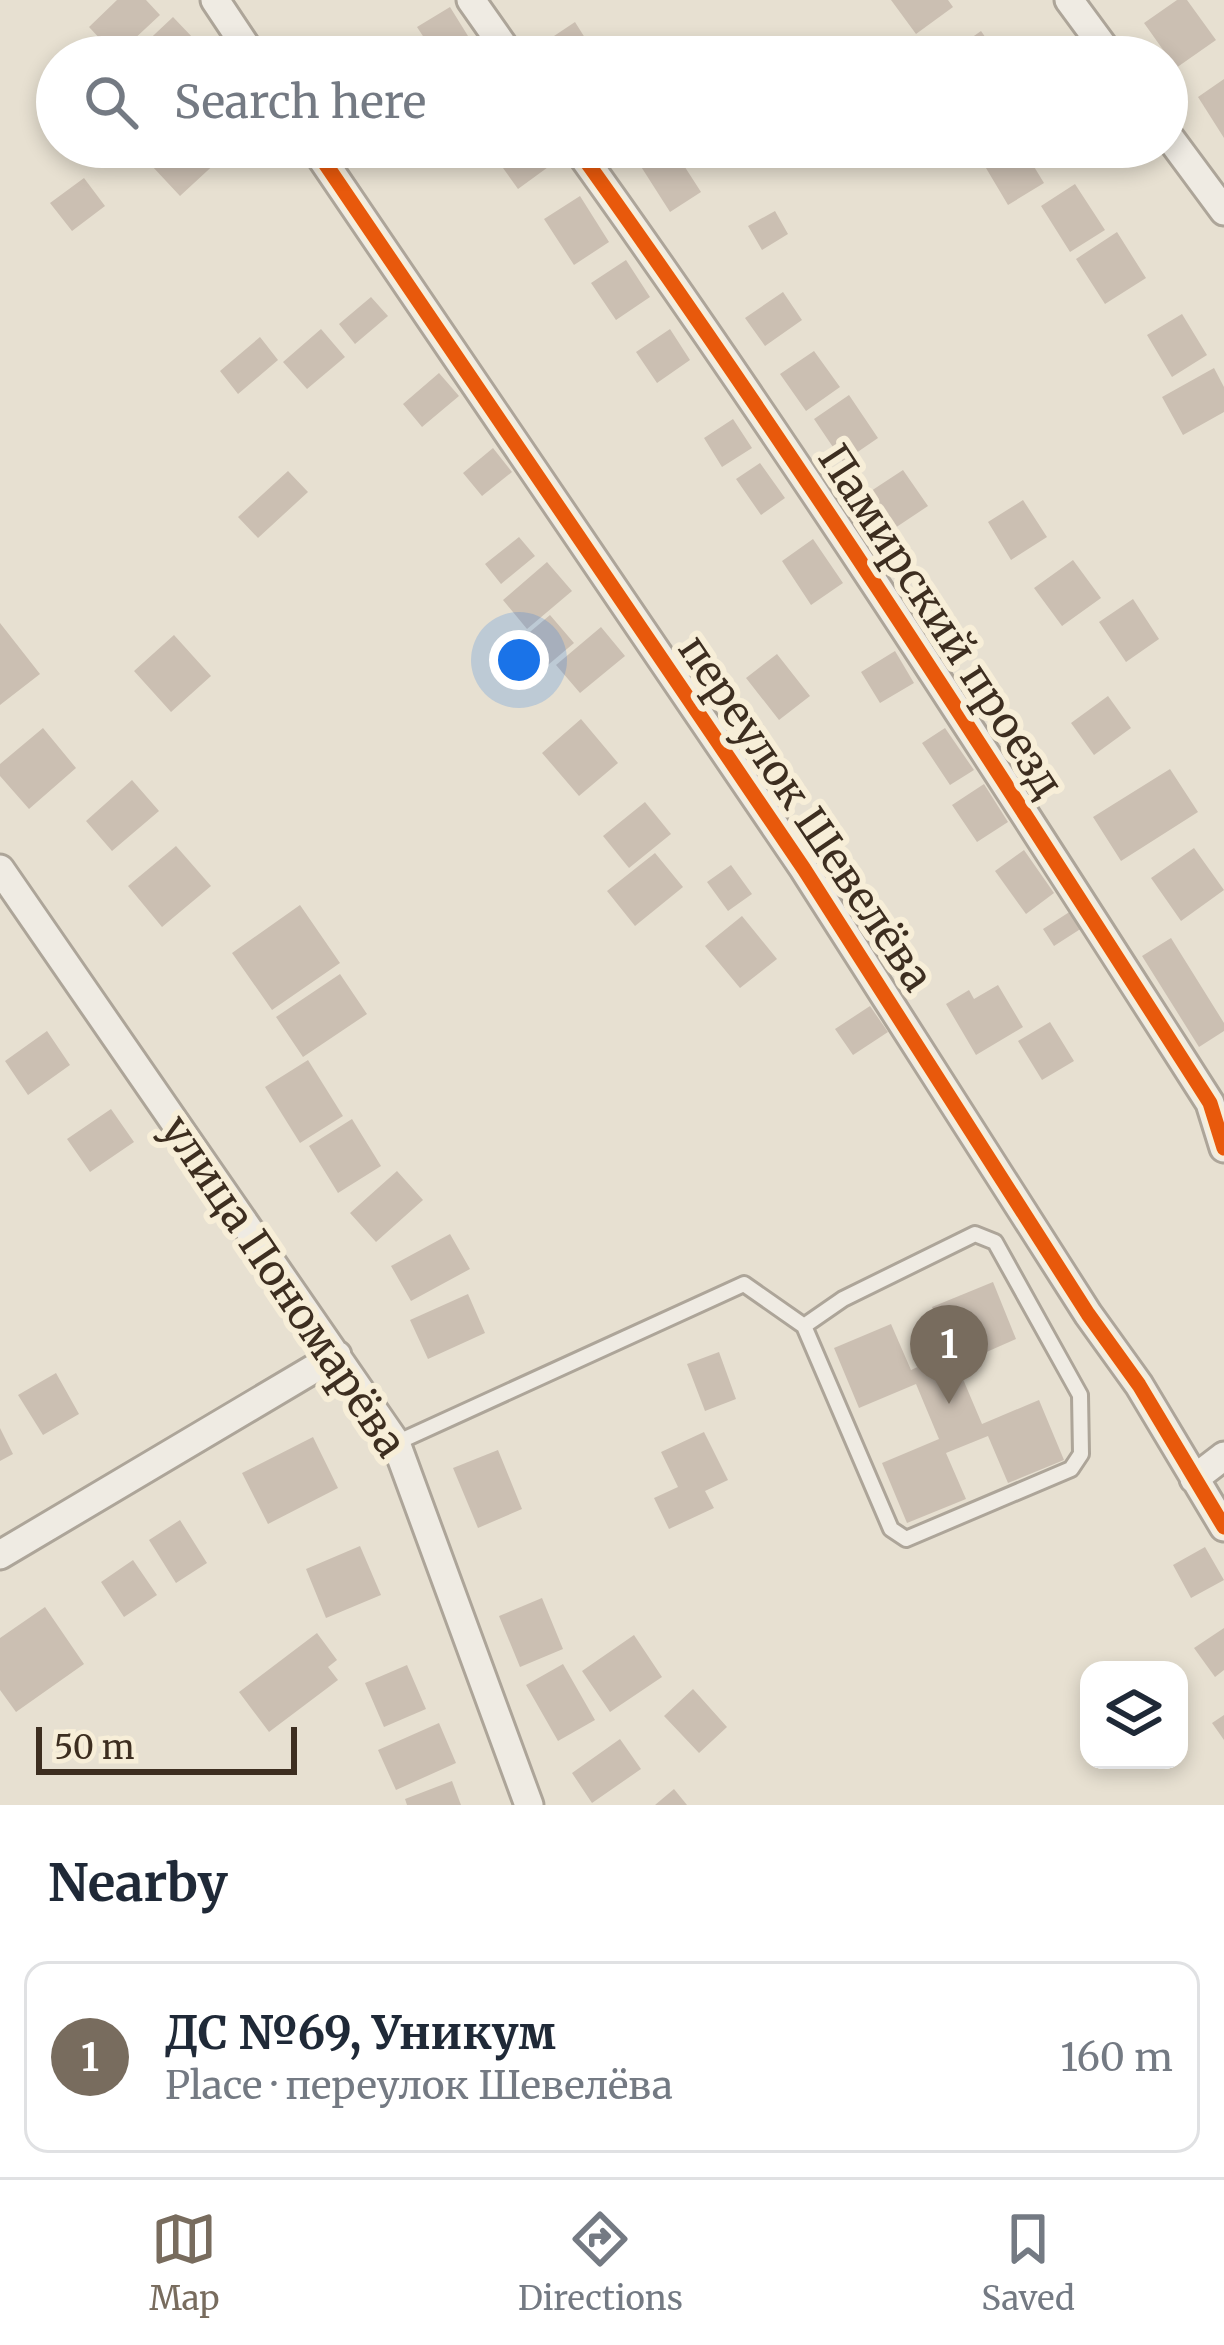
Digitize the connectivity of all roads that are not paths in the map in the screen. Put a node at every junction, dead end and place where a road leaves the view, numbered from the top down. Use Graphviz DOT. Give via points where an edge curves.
graph roads {
  1 [pos="215,0"];
  2 [pos="471,0"];
  3 [pos="1069,0"];
  4 [pos="240,36"];
  5 [pos="497,36"];
  6 [pos="1096,36"];
  7 [pos="1188,162"];
  8 [pos="328,168"];
  9 [pos="591,168"];
  10 [pos="1224,211"];
  11 [pos="0,869"];
  12 [pos="1223,1144"];
  13 [pos="804,1326"];
  14 [pos="337,1355"];
  15 [pos="396,1443"];
  16 [pos="1224,1456"];
  17 [pos="1193,1478"];
  18 [pos="1224,1527"];
  19 [pos="0,1555"];
  20 [pos="529,1805"];
  1 -- 4 [label="street"];
  2 -- 5 [label="street"];
  3 -- 6 [label="street"];
  7 -- 10 [label="street"];
  8 -- 17 [label="street, переулок Шевелёва" via="804,869"];
  9 -- 12 [label="street, Памирский проезд" via="960,711 1210,1103"];
  11 -- 14 [label="street, улица Пономарёва"];
  13 -- 13 [label="lane" via="891,1529 906,1539 1071,1468 1081,1454 1080,1395 995,1242 975,1234"];
  13 -- 15 [label="lane" via="744,1284"];
  14 -- 15 [label="street, улица Пономарёва"];
  14 -- 19 [label="street"];
  15 -- 20 [label="street, улица Пономарёва"];
  16 -- 17 [label="street"];
  17 -- 18 [label="street, переулок Шевелёва"];
}
